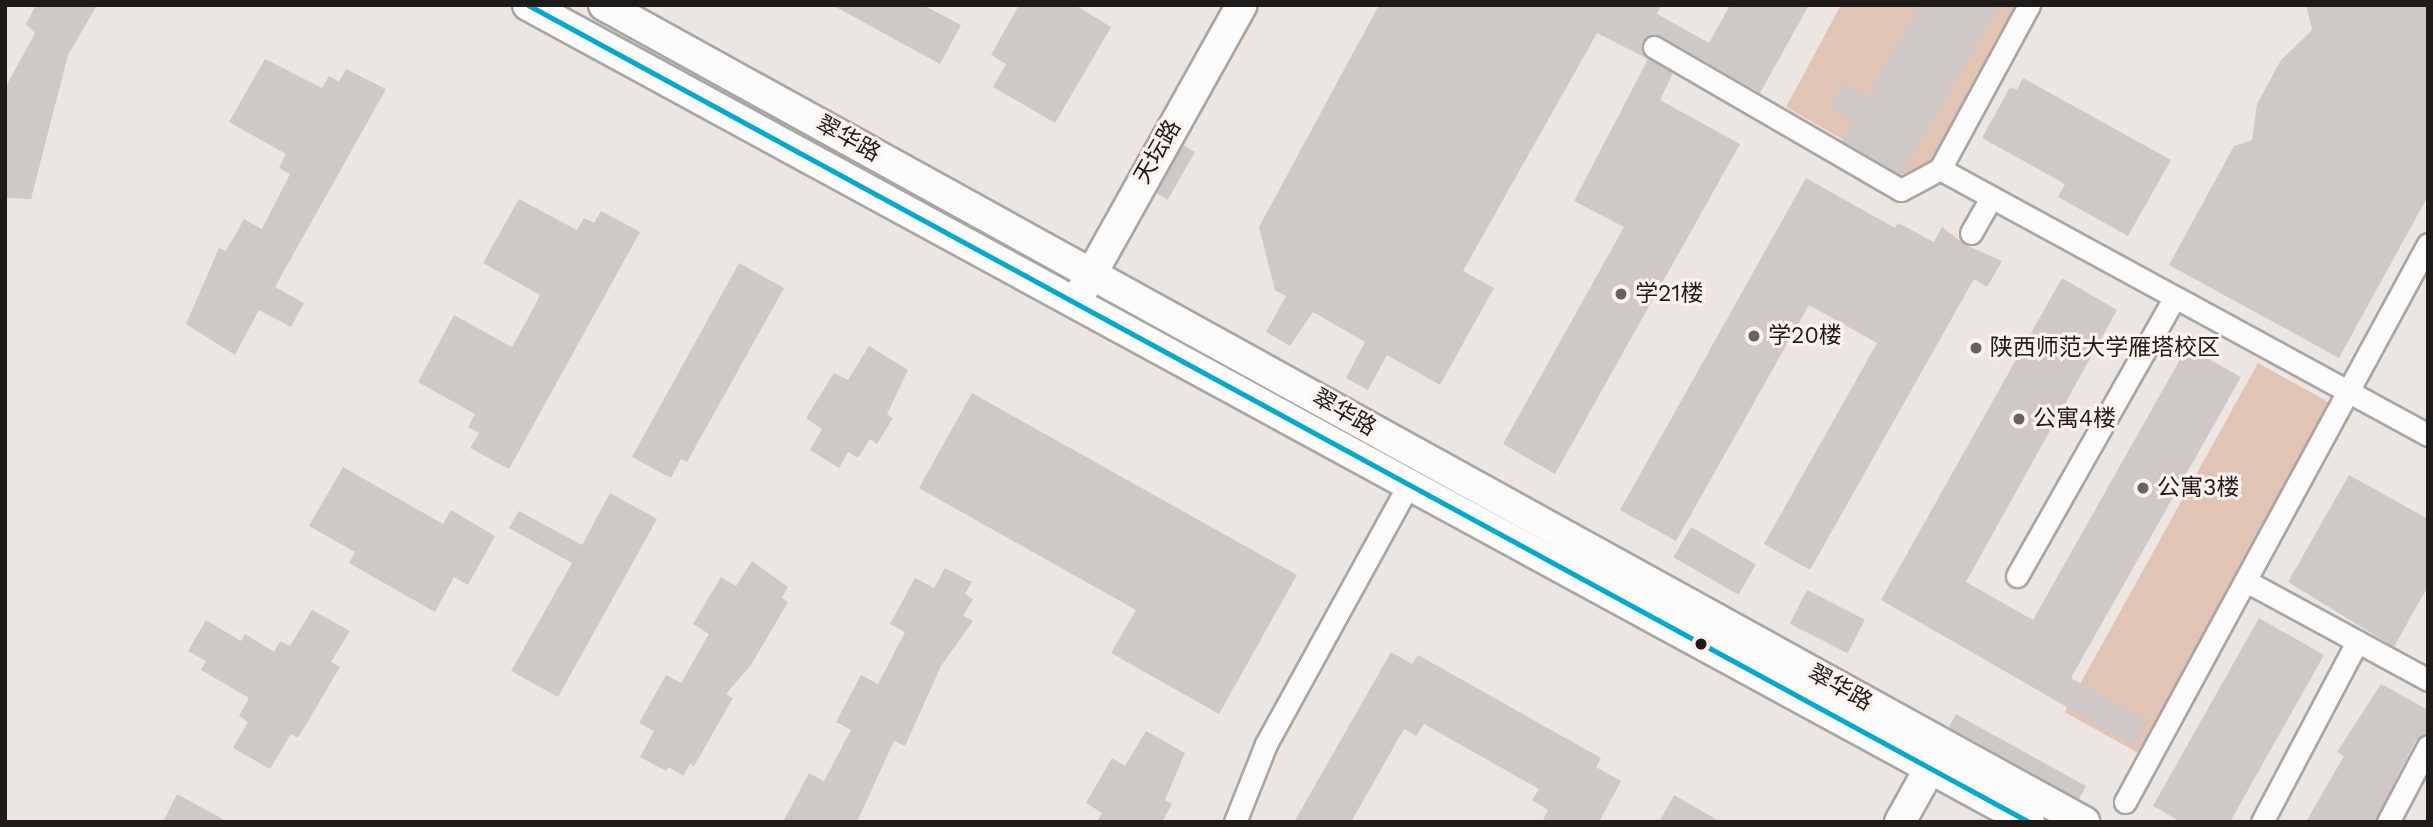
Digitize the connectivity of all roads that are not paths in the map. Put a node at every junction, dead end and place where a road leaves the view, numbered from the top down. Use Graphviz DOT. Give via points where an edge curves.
graph roads {
  1 [pos="528,5"];
  2 [pos="604,5"];
  3 [pos="1242,5"];
  4 [pos="2029,5"];
  5 [pos="1654,47"];
  6 [pos="1940,169"];
  7 [pos="1991,198"];
  8 [pos="1971,233"];
  9 [pos="2428,244"];
  10 [pos="1090,272"];
  11 [pos="2174,298"];
  12 [pos="1079,300"];
  13 [pos="2349,392"];
  14 [pos="2428,435"];
  15 [pos="1409,484"];
  16 [pos="2017,576"];
  17 [pos="2246,581"];
  18 [pos="2357,642"];
  19 [pos="2425,673"];
  20 [pos="2428,746"];
  21 [pos="1937,756"];
  22 [pos="2125,802"];
  23 [pos="1235,822"];
  24 [pos="1900,822"];
  25 [pos="2029,822"];
  26 [pos="2084,822"];
  27 [pos="2262,822"];
  28 [pos="2388,822"];
  1 -- 12 [label="main road, 翠华路"];
  2 -- 10 [label="main road, 翠华路"];
  3 -- 10 [label="main road, 天坛路"];
  4 -- 6 [label="street"];
  5 -- 6 [label="street" via="1901,190"];
  6 -- 7 [label="street"];
  7 -- 8 [label="street"];
  7 -- 11 [label="street"];
  9 -- 13 [label="street"];
  10 -- 12 [label="main road, 天坛路"];
  10 -- 21 [label="main road, 翠华路"];
  11 -- 13 [label="street"];
  11 -- 16 [label="street"];
  12 -- 15 [label="main road, 翠华路"];
  13 -- 14 [label="street"];
  13 -- 17 [label="street"];
  15 -- 21 [label="main road, 翠华路"];
  15 -- 23 [label="street" via="1266,744"];
  17 -- 18 [label="street"];
  17 -- 22 [label="street"];
  18 -- 19 [label="street"];
  18 -- 27 [label="street"];
  20 -- 28 [label="street"];
  21 -- 24 [label="main road"];
  21 -- 25 [label="main road, 翠华路"];
  21 -- 26 [label="main road, 翠华路"];
}
